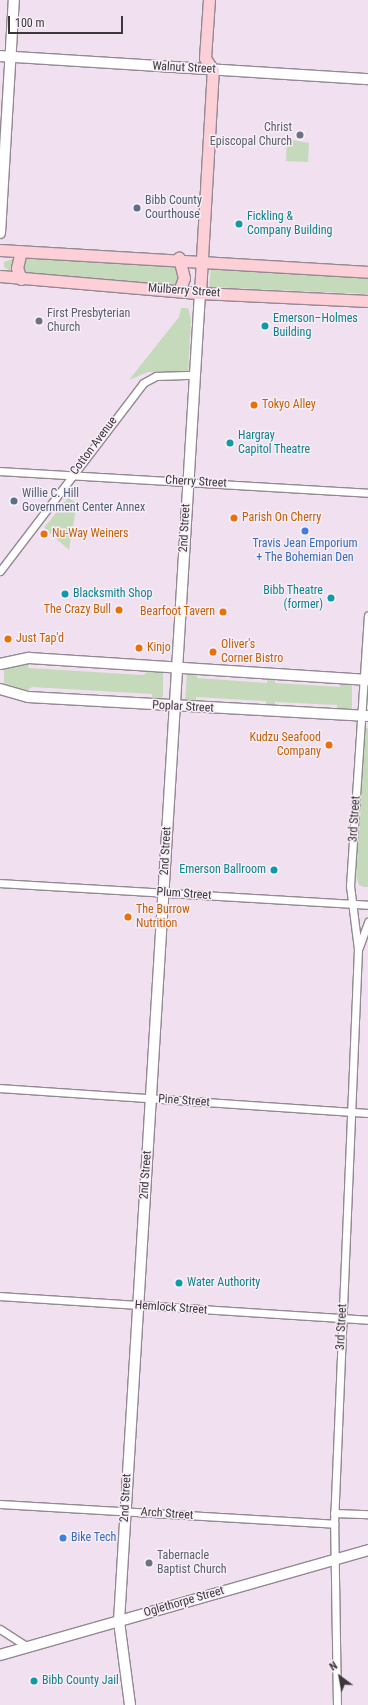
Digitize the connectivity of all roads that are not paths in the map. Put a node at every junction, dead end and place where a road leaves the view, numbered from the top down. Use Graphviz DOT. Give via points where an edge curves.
graph roads {
  1 [pos="14,0"];
  2 [pos="209,0"];
  3 [pos="0,56"];
  4 [pos="11,57"];
  5 [pos="213,70"];
  6 [pos="368,79"];
  7 [pos="0,233"];
  8 [pos="0,250"];
  9 [pos="21,251"];
  10 [pos="179,258"];
  11 [pos="202,260"];
  12 [pos="368,272"];
  13 [pos="0,276"];
  14 [pos="21,279"];
  15 [pos="179,291"];
  16 [pos="200,293"];
  17 [pos="368,300"];
  18 [pos="194,375"];
  19 [pos="0,471"];
  20 [pos="73,475"];
  21 [pos="188,483"];
  22 [pos="368,493"];
  23 [pos="0,572"];
  24 [pos="368,616"];
  25 [pos="0,664"];
  26 [pos="175,667"];
  27 [pos="366,680"];
  28 [pos="0,689"];
  29 [pos="173,706"];
  30 [pos="365,716"];
  31 [pos="0,883"];
  32 [pos="164,892"];
  33 [pos="352,904"];
  34 [pos="368,906"];
  35 [pos="368,922"];
  36 [pos="358,949"];
  37 [pos="0,1088"];
  38 [pos="151,1099"];
  39 [pos="353,1112"];
  40 [pos="368,1113"];
  41 [pos="0,1296"];
  42 [pos="138,1306"];
  43 [pos="342,1319"];
  44 [pos="368,1320"];
  45 [pos="0,1504"];
  46 [pos="125,1511"];
  47 [pos="334,1513"];
  48 [pos="368,1514"];
  49 [pos="334,1524"];
  50 [pos="368,1550"];
  51 [pos="333,1559"];
  52 [pos="119,1621"];
  53 [pos="0,1629"];
  54 [pos="28,1647"];
  55 [pos="0,1655"];
  56 [pos="130,1705"];
  57 [pos="337,1705"];
  1 -- 4 [label="street"];
  2 -- 5 [label="main road, 2nd Street" via="205,58"];
  3 -- 4 [label="street, Walnut Street"];
  4 -- 5 [label="street, Walnut Street"];
  4 -- 7 [label="street"];
  5 -- 6 [label="street, Walnut Street"];
  5 -- 11 [label="main road, 2nd Street"];
  8 -- 9 [label="main road"];
  9 -- 10 [label="main road"];
  9 -- 14 [label="main road" via="17,268"];
  10 -- 11 [label="main road"];
  10 -- 15 [label="main road" via="184,278"];
  11 -- 12 [label="main road"];
  11 -- 16 [label="main road, 2nd Street"];
  13 -- 14 [label="main road, Mulberry Street"];
  14 -- 15 [label="main road, Mulberry Street"];
  15 -- 16 [label="main road, Mulberry Street"];
  16 -- 17 [label="main road, Mulberry Street"];
  16 -- 18 [label="street, 2nd Street"];
  18 -- 20 [label="street, Cotton Avenue" via="156,376 143,383"];
  18 -- 21 [label="street, 2nd Street"];
  19 -- 20 [label="street, Cherry Street"];
  20 -- 21 [label="street, Cherry Street"];
  20 -- 23 [label="street, Cotton Avenue"];
  21 -- 22 [label="street, Cherry Street"];
  21 -- 26 [label="street, 2nd Street"];
  24 -- 27 [label="street, 3rd Street"];
  25 -- 26 [label="street" via="29,658"];
  26 -- 27 [label="street"];
  26 -- 29 [label="street, 2nd Street"];
  27 -- 30 [label="street, 3rd Street"];
  28 -- 29 [label="street, Poplar Street" via="28,697"];
  29 -- 30 [label="street, Poplar Street"];
  29 -- 32 [label="street, 2nd Street"];
  30 -- 33 [label="street, 3rd Street"];
  31 -- 32 [label="street, Plum Street"];
  32 -- 33 [label="street, Plum Street"];
  32 -- 38 [label="street, 2nd Street"];
  33 -- 34 [label="street, Plum Street"];
  33 -- 36 [label="street, 3rd Street"];
  35 -- 36 [label="street, 3rd Street"];
  36 -- 39 [label="street, 3rd Street"];
  37 -- 38 [label="street, Pine Street"];
  38 -- 39 [label="street, Pine Street"];
  38 -- 42 [label="street, 2nd Street"];
  39 -- 40 [label="street, Pine Street"];
  39 -- 43 [label="street, 3rd Street"];
  41 -- 42 [label="street, Hemlock Street"];
  42 -- 43 [label="street, Hemlock Street"];
  42 -- 46 [label="street, 2nd Street"];
  43 -- 44 [label="street, Hemlock Street"];
  43 -- 47 [label="street, 3rd Street"];
  45 -- 46 [label="street, Arch Street"];
  46 -- 49 [label="street, Arch Street"];
  46 -- 52 [label="street, 2nd Street"];
  47 -- 48 [label="street"];
  47 -- 49 [label="street, 3rd Street"];
  49 -- 51 [label="street, 3rd Street"];
  50 -- 51 [label="street, Oglethorpe Street"];
  51 -- 52 [label="street, Oglethorpe Street"];
  51 -- 57 [label="street, 3rd Street"];
  52 -- 54 [label="street, Oglethorpe Street"];
  52 -- 56 [label="street, 2nd Street"];
  53 -- 54 [label="street"];
  54 -- 55 [label="street, Oglethorpe Street"];
}
